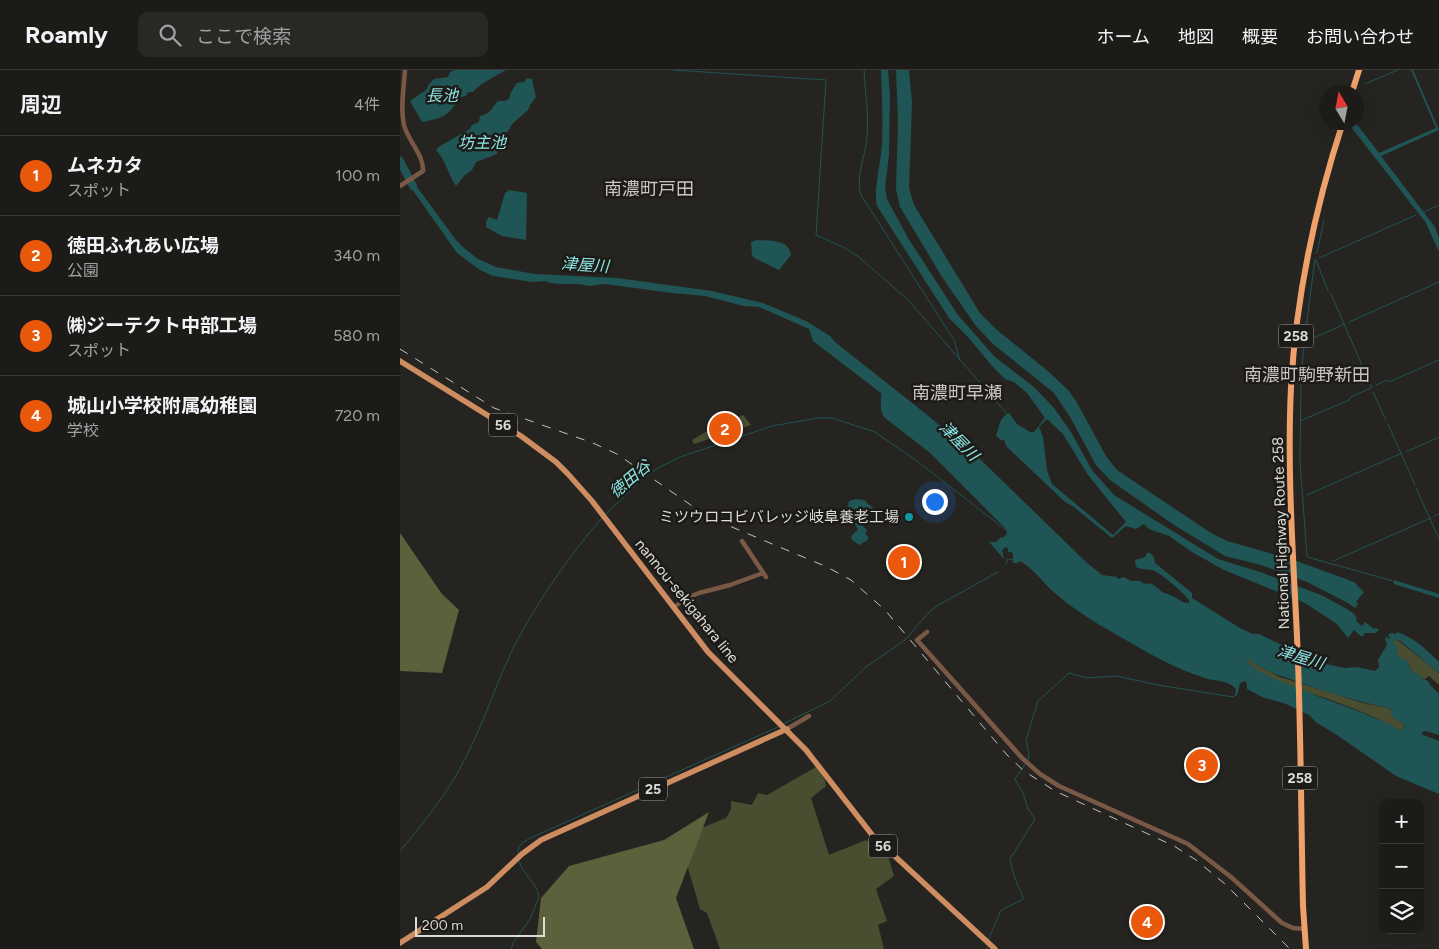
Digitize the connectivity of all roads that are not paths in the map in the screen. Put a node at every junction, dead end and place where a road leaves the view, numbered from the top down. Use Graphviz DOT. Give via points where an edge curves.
graph roads {
  1 [pos="405,70"];
  2 [pos="1359,70"];
  3 [pos="1354,85"];
  4 [pos="1340,130"];
  5 [pos="400,186"];
  6 [pos="400,361"];
  7 [pos="742,541"];
  8 [pos="674,607"];
  9 [pos="927,632"];
  10 [pos="809,716"];
  11 [pos="787,729"];
  12 [pos="1305,929"];
  13 [pos="400,944"];
  14 [pos="995,949"];
  15 [pos="1306,949"];
  1 -- 5 [label="street" via="404,123 423,171"];
  2 -- 3 [label="highway"];
  4 -- 12 [label="highway, National Highway Route 258 / 258" via="1311,234 1297,326 1291,397 1290,465"];
  6 -- 8 [label="main road, nannou-sekigahara line / 56" via="521,436 556,462 594,503"];
  7 -- 8 [label="street" via="765,575 698,593"];
  8 -- 11 [label="main road, nannou-sekigahara line / 56" via="708,652"];
  9 -- 12 [label="street" via="917,640 1024,760 1044,778 1188,844 1232,877 1282,923"];
  10 -- 11 [label="street"];
  11 -- 13 [label="main road, 25" via="541,840 486,888"];
  11 -- 14 [label="main road, nannou-sekigahara line / 56" via="873,836"];
  12 -- 15 [label="highway, National Highway Route 258 / 258"];
}
